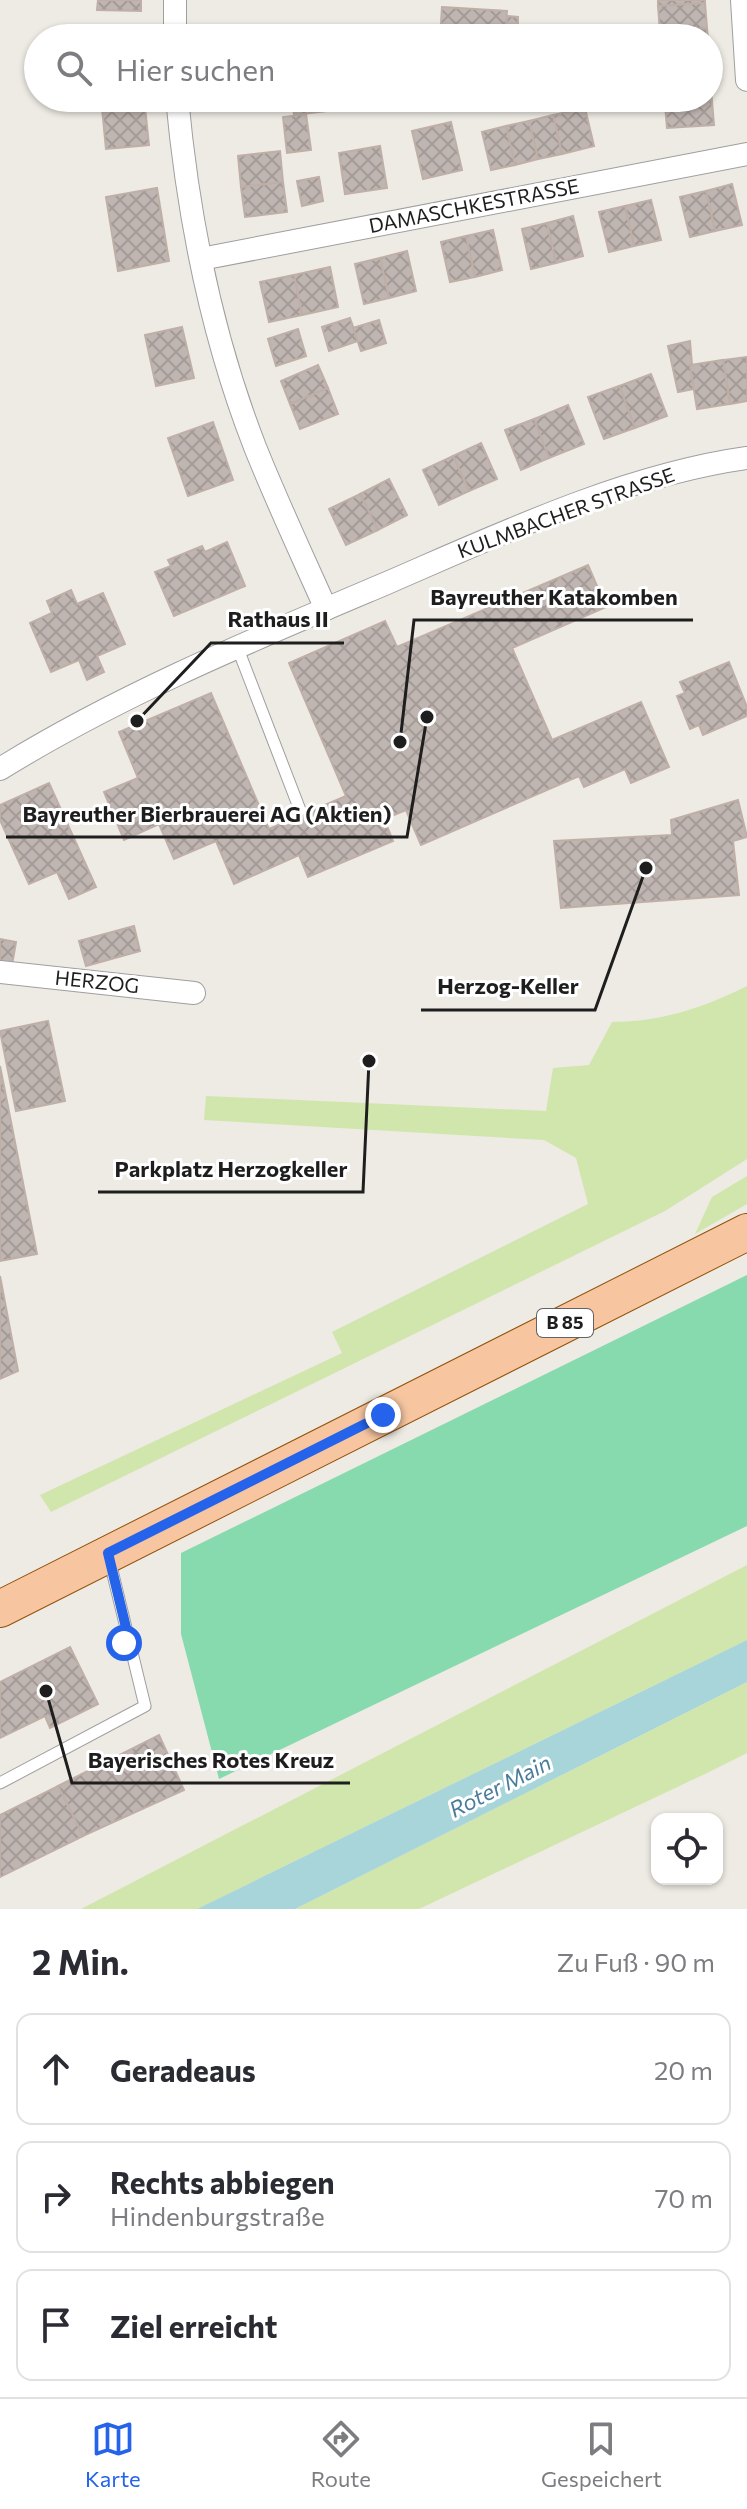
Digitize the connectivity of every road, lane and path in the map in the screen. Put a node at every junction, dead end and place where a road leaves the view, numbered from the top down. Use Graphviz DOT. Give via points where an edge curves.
graph roads {
  1 [pos="175,0"];
  2 [pos="742,0"];
  3 [pos="175,24"];
  4 [pos="747,80"];
  5 [pos="178,112"];
  6 [pos="747,154"];
  7 [pos="201,259"];
  8 [pos="747,458"];
  9 [pos="326,609"];
  10 [pos="238,649"];
  11 [pos="0,769"];
  12 [pos="300,810"];
  13 [pos="0,972"];
  14 [pos="194,993"];
  15 [pos="747,1232"];
  16 [pos="108,1553"];
  17 [pos="0,1609"];
  18 [pos="0,1783"];
  1 -- 3 [label="street"];
  2 -- 4 [label="street"];
  5 -- 7 [label="street"];
  6 -- 7 [label="street, DAMASCHKESTRASSE"];
  7 -- 9 [label="street" via="226,360 255,446"];
  8 -- 9 [label="street, KULMBACHER STRASSE" via="665,474 483,542"];
  9 -- 10 [label="street, KULMBACHER STRASSE"];
  10 -- 11 [label="street, KULMBACHER STRASSE"];
  10 -- 12 [label="lane"];
  13 -- 14 [label="street, HERZOG"];
  15 -- 16 [label="main road, B 85"];
  16 -- 17 [label="main road, B 85"];
  16 -- 18 [label="lane" via="145,1706"];
}
